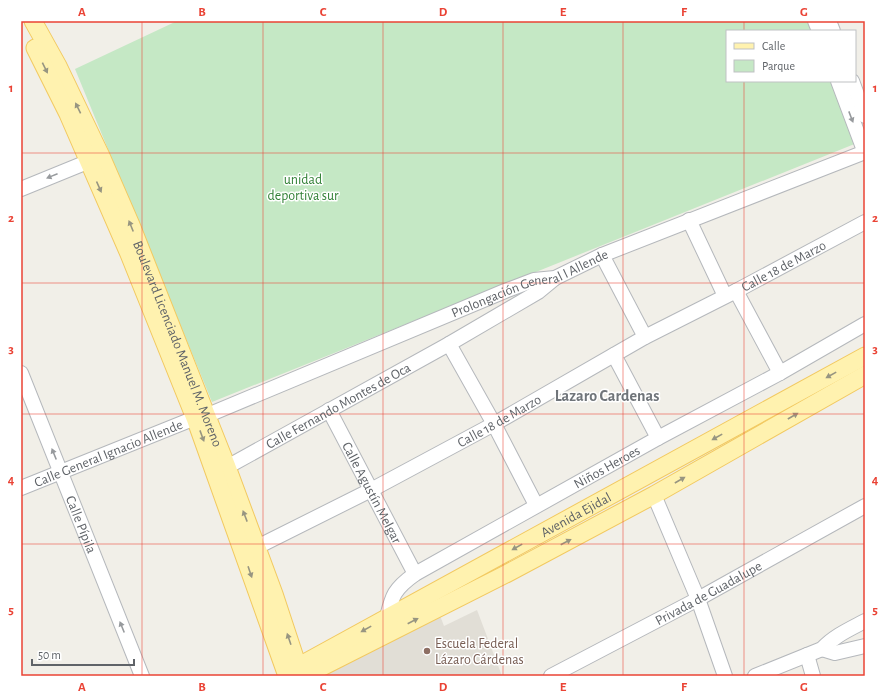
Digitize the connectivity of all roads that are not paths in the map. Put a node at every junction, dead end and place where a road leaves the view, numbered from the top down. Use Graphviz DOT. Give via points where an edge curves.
graph roads {
  1 [pos="22,21"];
  2 [pos="33,21"];
  3 [pos="838,82"];
  4 [pos="852,82"];
  5 [pos="865,116"];
  6 [pos="865,152"];
  7 [pos="95,159"];
  8 [pos="21,189"];
  9 [pos="689,220"];
  10 [pos="865,222"];
  11 [pos="602,255"];
  12 [pos="555,278"];
  13 [pos="731,293"];
  14 [pos="865,324"];
  15 [pos="645,337"];
  16 [pos="448,344"];
  17 [pos="614,356"];
  18 [pos="865,356"];
  19 [pos="21,373"];
  20 [pos="780,373"];
  21 [pos="865,375"];
  22 [pos="329,410"];
  23 [pos="202,417"];
  24 [pos="494,424"];
  25 [pos="658,438"];
  26 [pos="227,466"];
  27 [pos="61,472"];
  28 [pos="21,488"];
  29 [pos="371,490"];
  30 [pos="654,495"];
  31 [pos="536,506"];
  32 [pos="865,506"];
  33 [pos="257,547"];
  34 [pos="416,574"];
  35 [pos="698,599"];
  36 [pos="387,618"];
  37 [pos="865,620"];
  38 [pos="382,637"];
  39 [pos="865,646"];
  40 [pos="822,649"];
  41 [pos="807,655"];
  42 [pos="293,674"];
  43 [pos="142,676"];
  44 [pos="551,676"];
  45 [pos="725,676"];
  46 [pos="755,676"];
  47 [pos="812,676"];
  1 -- 7 [label="main road, Boulevard Licenciado Manuel M. Moreno, one-way" via="68,114"];
  7 -- 2 [label="main road, Boulevard Licenciado Manuel M. Moreno, one-way" via="58,66"];
  3 -- 6 [label="street, one-way"];
  4 -- 5 [label="street"];
  6 -- 9 [label="street, Prolongación General I Allende"];
  7 -- 8 [label="street, one-way"];
  7 -- 23 [label="main road, Boulevard Licenciado Manuel M. Moreno" via="129,254"];
  9 -- 11 [label="street, Prolongación General I Allende"];
  9 -- 13 [label="street"];
  10 -- 13 [label="street, Calle 18 de Marzo"];
  11 -- 12 [label="street, Prolongación General I Allende"];
  11 -- 15 [label="street"];
  12 -- 16 [label="street, Calle Fernando Montes de Oca" via="538,292"];
  12 -- 23 [label="street, Prolongación General I Allende" via="534,280 505,291"];
  13 -- 15 [label="street, Calle 18 de Marzo"];
  13 -- 20 [label="street"];
  14 -- 20 [label="street, Niños Heroes"];
  15 -- 17 [label="street, Calle 18 de Marzo"];
  16 -- 22 [label="street, Calle Fernando Montes de Oca"];
  16 -- 24 [label="street"];
  17 -- 24 [label="street, Calle 18 de Marzo"];
  17 -- 25 [label="street"];
  18 -- 36 [label="main road, Avenida Ejidal, one-way"];
  27 -- 19 [label="street, Calle Pípila, one-way"];
  20 -- 25 [label="street, Niños Heroes"];
  30 -- 21 [label="main road, Avenida Ejidal, one-way"];
  22 -- 26 [label="street, Calle Fernando Montes de Oca"];
  22 -- 29 [label="street, Calle Agustín Melgar"];
  23 -- 26 [label="main road, Boulevard Licenciado Manuel M. Moreno"];
  23 -- 27 [label="street, Calle General Ignacio Allende"];
  23 -- 42 [label="main road, Boulevard Licenciado Manuel M. Moreno, one-way"];
  24 -- 29 [label="street, Calle 18 de Marzo"];
  24 -- 31 [label="street"];
  25 -- 31 [label="street, Niños Heroes"];
  33 -- 26 [label="main road, Boulevard Licenciado Manuel M. Moreno, one-way"];
  27 -- 28 [label="street, Calle General Ignacio Allende"];
  43 -- 27 [label="street, Calle Pípila, one-way"];
  29 -- 33 [label="street, Calle 18 de Marzo"];
  29 -- 34 [label="street, Calle Agustín Melgar"];
  30 -- 35 [label="street"];
  38 -- 30 [label="main road, Avenida Ejidal, one-way"];
  31 -- 34 [label="street, Niños Heroes"];
  32 -- 35 [label="street, Privada de Guadalupe"];
  42 -- 33 [label="main road, Boulevard Licenciado Manuel M. Moreno, one-way"];
  34 -- 36 [label="street, Niños Heroes" via="395,591"];
  35 -- 44 [label="street, Privada de Guadalupe"];
  35 -- 45 [label="street"];
  36 -- 38 [label="street, Niños Heroes"];
  36 -- 42 [label="main road, Avenida Ejidal, one-way"];
  37 -- 40 [label="street" via="836,637"];
  38 -- 42 [label="main road, Avenida Ejidal"];
  39 -- 40 [label="street" via="835,653"];
  40 -- 41 [label="street"];
  41 -- 46 [label="street"];
  41 -- 47 [label="street"];
}
